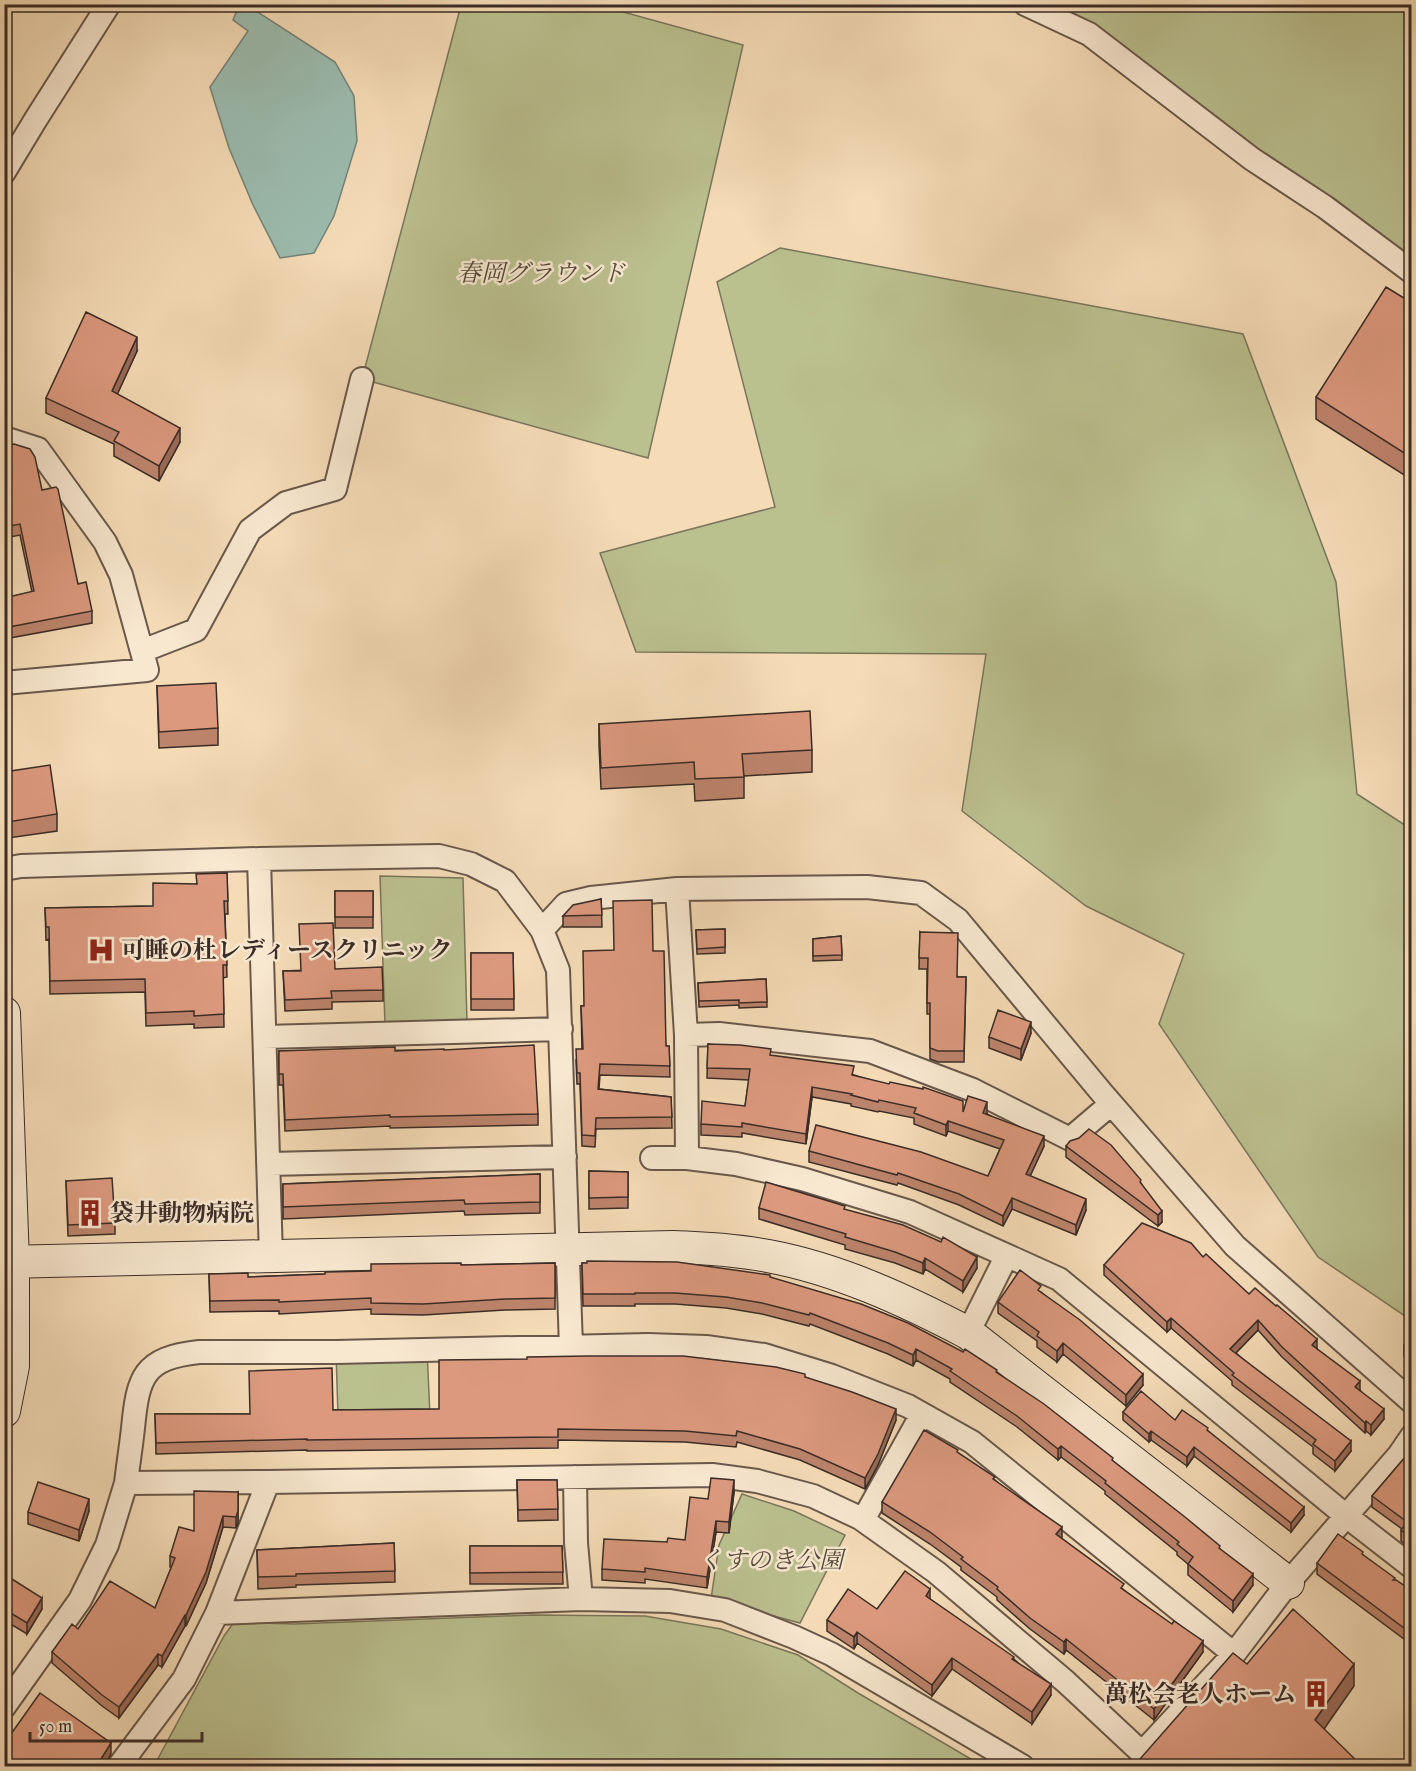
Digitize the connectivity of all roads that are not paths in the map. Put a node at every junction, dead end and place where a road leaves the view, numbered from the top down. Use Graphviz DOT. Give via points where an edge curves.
graph roads {
  1 [pos="109,4"];
  2 [pos="1025,4"];
  3 [pos="4,172"];
  4 [pos="1412,272"];
  5 [pos="362,379"];
  6 [pos="4,441"];
  7 [pos="142,651"];
  8 [pos="4,683"];
  9 [pos="259,859"];
  10 [pos="4,869"];
  11 [pos="677,889"];
  12 [pos="542,930"];
  13 [pos="4,1013"];
  14 [pos="561,1029"];
  15 [pos="686,1035"];
  16 [pos="265,1037"];
  17 [pos="1111,1104"];
  18 [pos="565,1157"];
  19 [pos="652,1158"];
  20 [pos="687,1158"];
  21 [pos="270,1164"];
  22 [pos="566,1249"];
  23 [pos="271,1257"];
  24 [pos="1006,1257"];
  25 [pos="9,1262"];
  26 [pos="968,1333"];
  27 [pos="571,1347"];
  28 [pos="1412,1402"];
  29 [pos="4,1411"];
  30 [pos="922,1414"];
  31 [pos="1412,1436"];
  32 [pos="575,1477"];
  33 [pos="268,1482"];
  34 [pos="126,1483"];
  35 [pos="1346,1515"];
  36 [pos="863,1520"];
  37 [pos="1412,1567"];
  38 [pos="1288,1583"];
  39 [pos="581,1599"];
  40 [pos="217,1613"];
  41 [pos="1234,1654"];
  42 [pos="4,1707"];
  43 [pos="1136,1760"];
  44 [pos="119,1767"];
  45 [pos="1022,1767"];
  1 -- 3 [label="street"];
  2 -- 4 [label="street" via="1089,34 1252,159"];
  5 -- 7 [label="street" via="334,489 286,503 250,530 196,630"];
  6 -- 7 [label="street" via="38,449 105,542 121,575"];
  7 -- 8 [label="street" via="147,670"];
  9 -- 10 [label="street"];
  9 -- 12 [label="street" via="439,856 471,864 505,881"];
  9 -- 16 [label="street"];
  11 -- 12 [label="street" via="566,904"];
  11 -- 15 [label="street"];
  11 -- 17 [label="street" via="867,887 921,893 958,920"];
  12 -- 14 [label="street" via="558,970"];
  13 -- 25 [label="street"];
  14 -- 16 [label="street"];
  14 -- 18 [label="street"];
  15 -- 17 [label="street" via="719,1034 870,1051 973,1090 1070,1139"];
  15 -- 20 [label="street"];
  16 -- 21 [label="street"];
  17 -- 28 [label="street" via="1235,1246"];
  18 -- 21 [label="street"];
  18 -- 22 [label="street"];
  19 -- 20 [label="street"];
  20 -- 24 [label="street" via="736,1164 846,1192 910,1212"];
  21 -- 23 [label="street"];
  22 -- 23 [label="street"];
  22 -- 26 [label="street" via="673,1247 769,1256 909,1302"];
  22 -- 27 [label="street"];
  23 -- 25 [label="street"];
  24 -- 26 [label="street"];
  24 -- 35 [label="street" via="1059,1279"];
  25 -- 29 [label="street" via="13,1366"];
  26 -- 38 [label="street"];
  27 -- 30 [label="street" via="706,1347 764,1355 832,1376"];
  27 -- 34 [label="street" via="177,1354 162,1360 143,1376 136,1396"];
  30 -- 36 [label="street"];
  30 -- 41 [label="street" via="972,1442"];
  31 -- 35 [label="street"];
  32 -- 33 [label="street"];
  32 -- 36 [label="street" via="712,1475 757,1481 813,1496"];
  32 -- 39 [label="street"];
  33 -- 34 [label="street"];
  33 -- 40 [label="street"];
  34 -- 42 [label="street" via="107,1545 80,1600"];
  35 -- 37 [label="street"];
  35 -- 38 [label="street"];
  36 -- 43 [label="street" via="936,1572 1066,1682"];
  38 -- 41 [label="street"];
  39 -- 40 [label="street"];
  39 -- 45 [label="street" via="670,1601 724,1610 831,1654"];
  40 -- 44 [label="street" via="184,1679"];
  41 -- 43 [label="street"];
}
